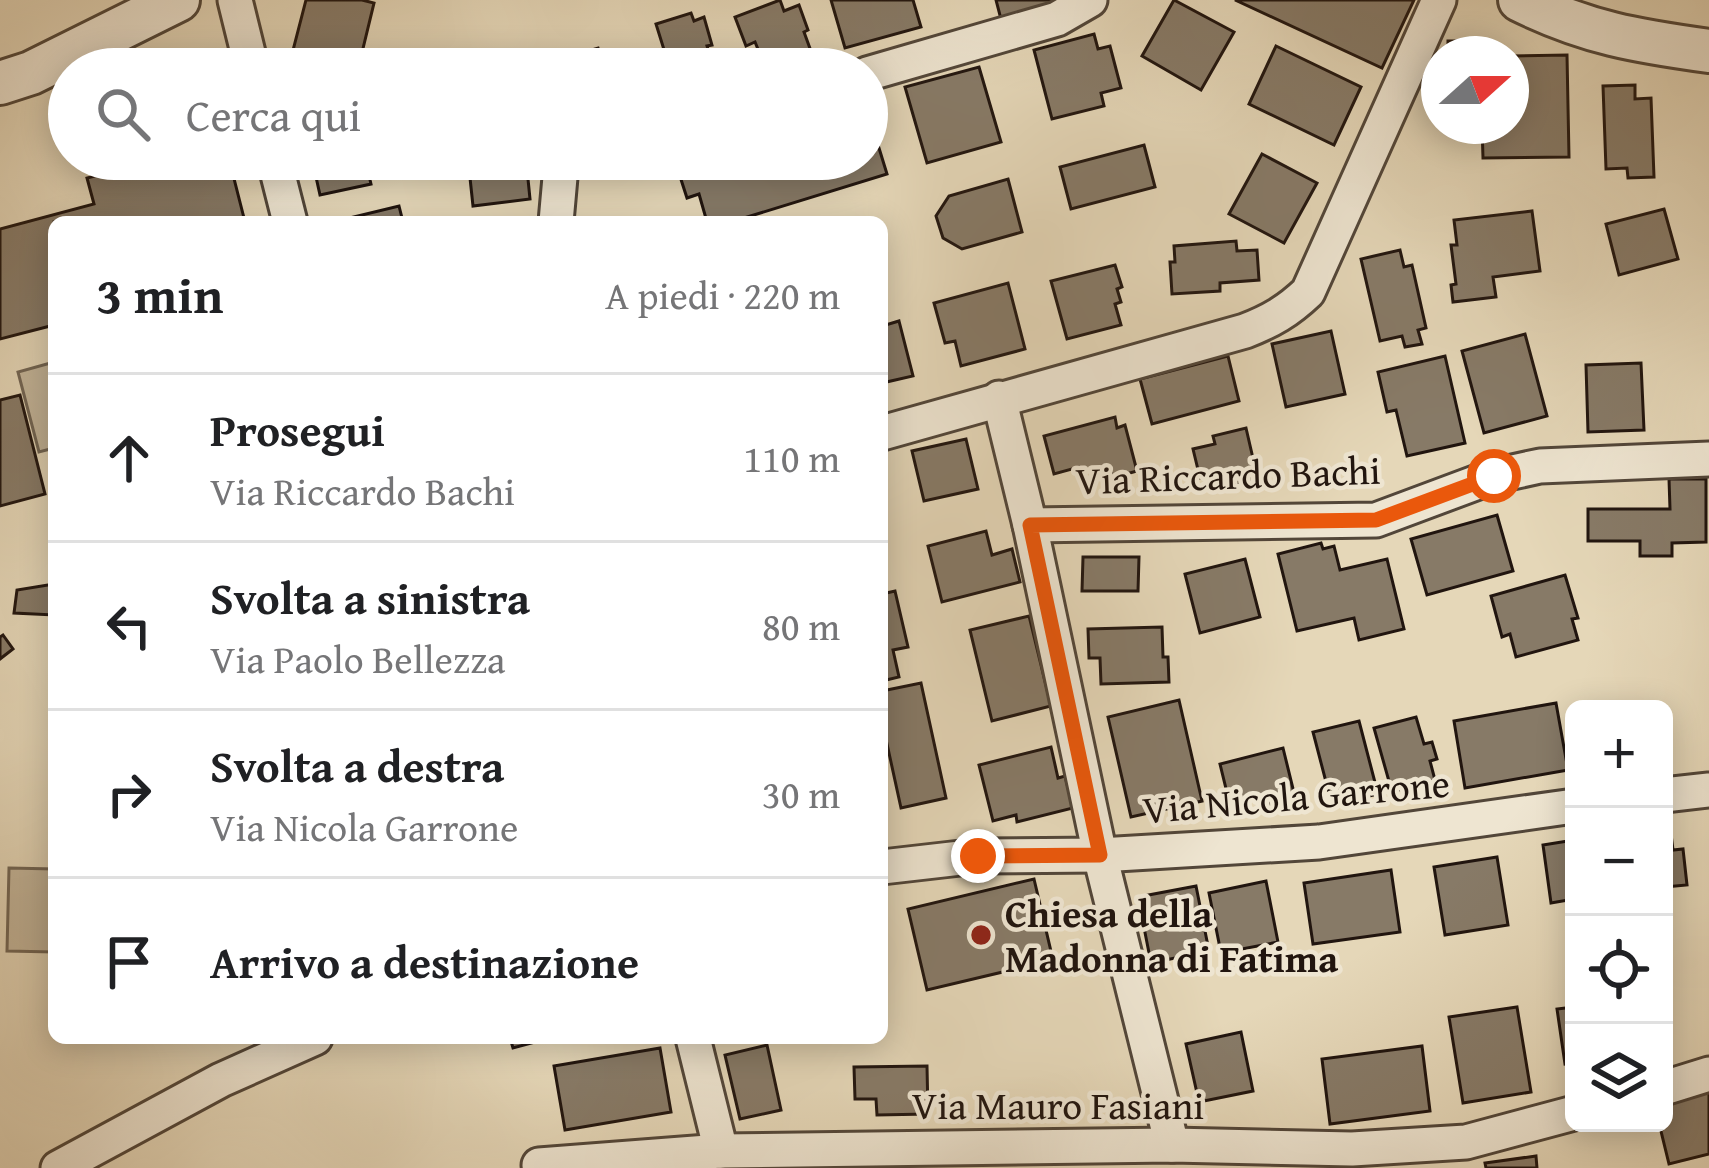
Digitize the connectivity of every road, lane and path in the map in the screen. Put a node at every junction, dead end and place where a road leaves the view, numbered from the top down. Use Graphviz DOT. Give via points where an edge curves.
graph roads {
  1 [pos="178,0"];
  2 [pos="235,0"];
  3 [pos="1090,0"];
  4 [pos="1439,0"];
  5 [pos="1520,0"];
  6 [pos="81,48"];
  7 [pos="247,48"];
  8 [pos="1709,50"];
  9 [pos="48,65"];
  10 [pos="888,68"];
  11 [pos="0,83"];
  12 [pos="279,180"];
  13 [pos="560,180"];
  14 [pos="288,216"];
  15 [pos="557,216"];
  16 [pos="999,398"];
  17 [pos="888,431"];
  18 [pos="1709,459"];
  19 [pos="1030,525"];
  20 [pos="1709,790"];
  21 [pos="1673,794"];
  22 [pos="1565,807"];
  23 [pos="1100,855"];
  24 [pos="888,866"];
  25 [pos="302,1044"];
  26 [pos="695,1044"];
  27 [pos="1709,1074"];
  28 [pos="1673,1085"];
  29 [pos="1565,1115"];
  30 [pos="1172,1145"];
  31 [pos="722,1151"];
  32 [pos="539,1165"];
  33 [pos="58,1168"];
  1 -- 6 [label="street"];
  2 -- 7 [label="street"];
  3 -- 10 [label="street" via="1057,19"];
  4 -- 16 [label="street" via="1308,292 1291,308 1245,331"];
  5 -- 8 [label="street" via="1633,41"];
  9 -- 11 [label="street"];
  12 -- 14 [label="street"];
  13 -- 15 [label="street"];
  16 -- 17 [label="street"];
  16 -- 19 [label="street"];
  18 -- 19 [label="street, Via Riccardo Bachi" via="1540,466 1376,520"];
  19 -- 23 [label="street"];
  20 -- 21 [label="street"];
  22 -- 23 [label="street, Via Nicola Garrone" via="1319,842"];
  23 -- 24 [label="street, Via Nicola Garrone"];
  23 -- 30 [label="street"];
  25 -- 33 [label="street"];
  26 -- 31 [label="street"];
  27 -- 28 [label="street"];
  29 -- 30 [label="street, Via Mauro Fasiani" via="1466,1142"];
  30 -- 31 [label="street, Via Mauro Fasiani"];
  31 -- 32 [label="street, Via Mauro Fasiani"];
}
